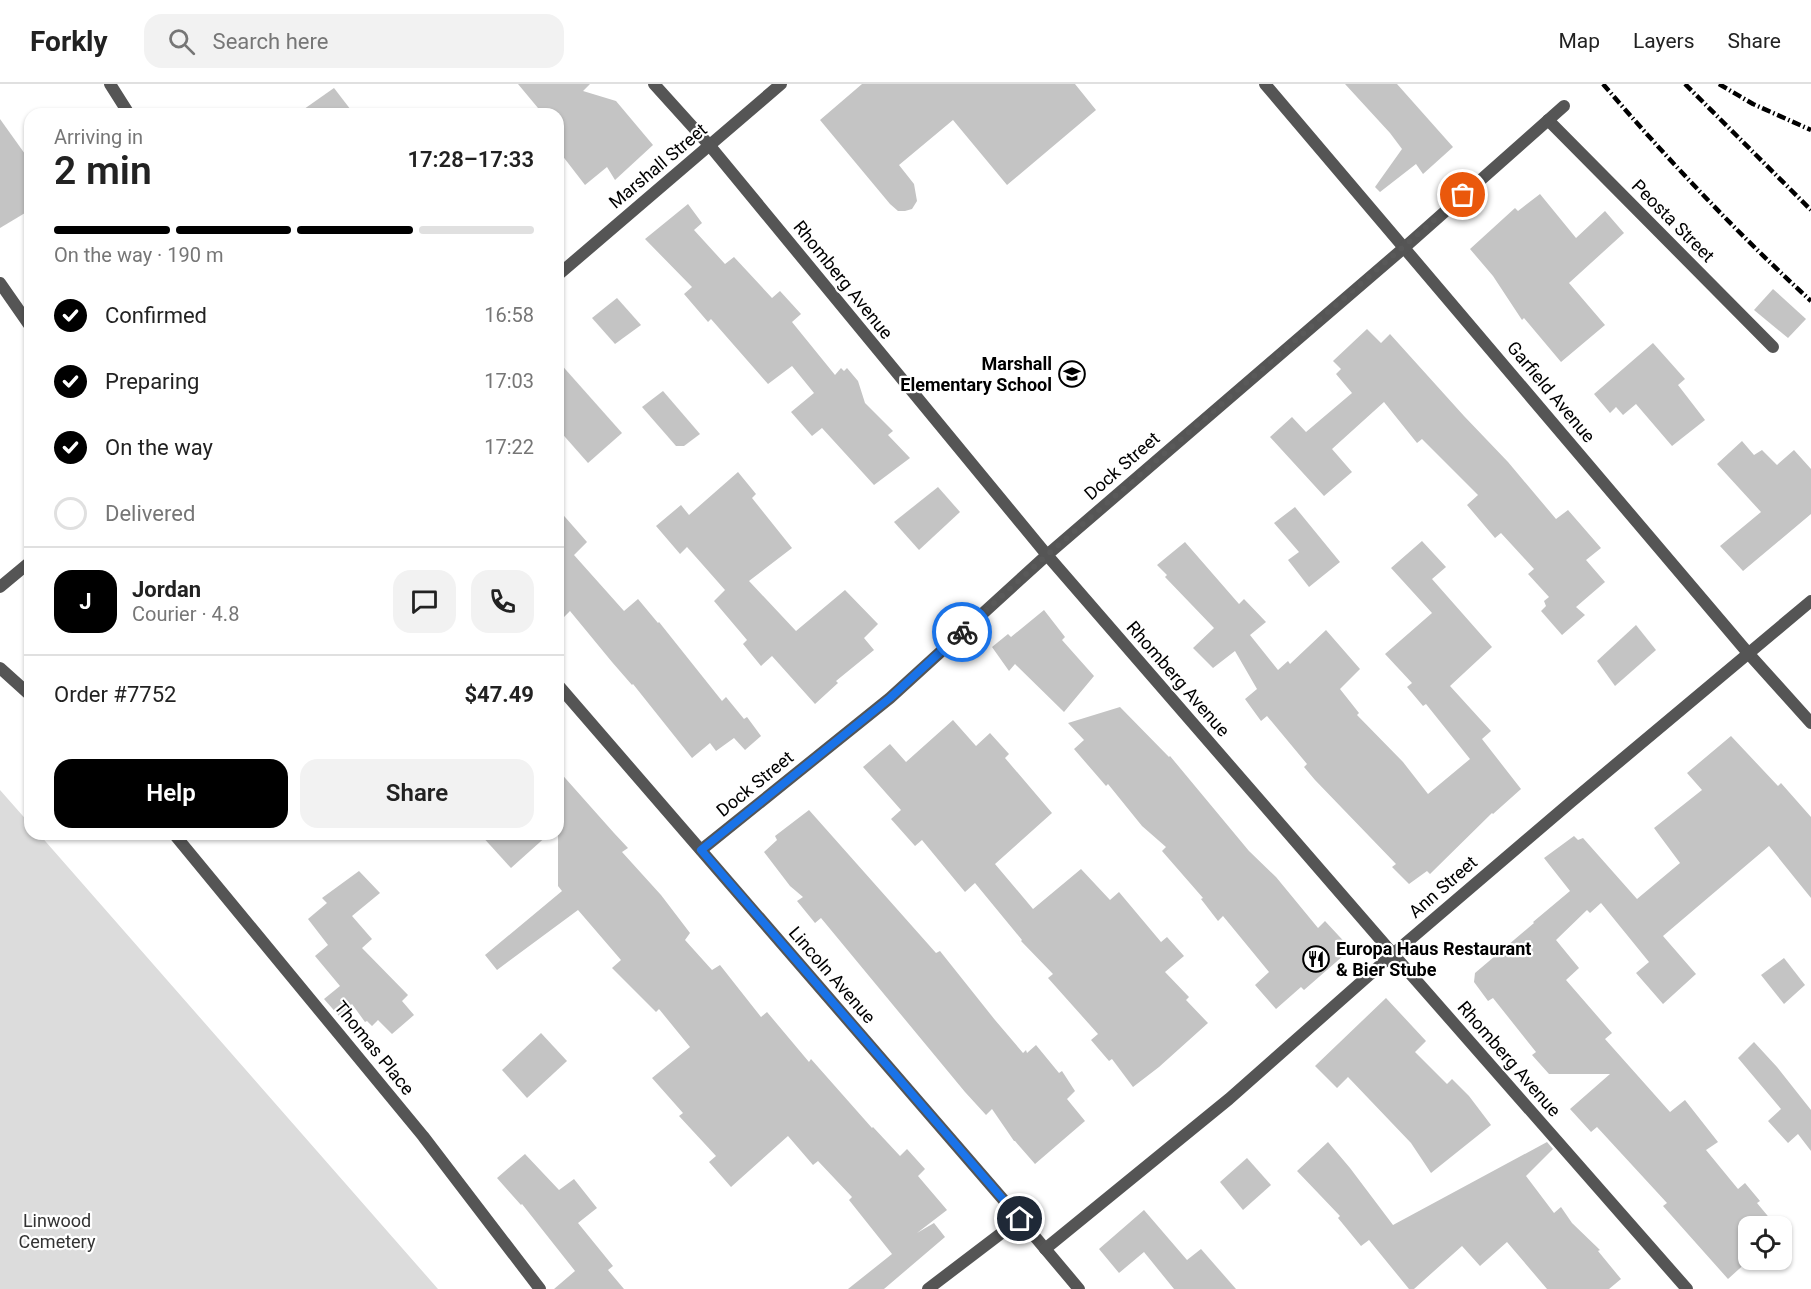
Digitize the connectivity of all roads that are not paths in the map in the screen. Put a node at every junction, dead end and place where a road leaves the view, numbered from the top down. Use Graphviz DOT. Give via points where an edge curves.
graph roads {
  1 [pos="110,84"];
  2 [pos="654,84"];
  3 [pos="781,84"];
  4 [pos="1265,84"];
  5 [pos="1564,106"];
  6 [pos="125,108"];
  7 [pos="1548,120"];
  8 [pos="710,146"];
  9 [pos="1405,247"];
  10 [pos="564,270"];
  11 [pos="0,283"];
  12 [pos="24,317"];
  13 [pos="1773,347"];
  14 [pos="1047,555"];
  15 [pos="24,567"];
  16 [pos="0,587"];
  17 [pos="1811,601"];
  18 [pos="1748,652"];
  19 [pos="0,668"];
  20 [pos="24,690"];
  21 [pos="564,692"];
  22 [pos="1811,723"];
  23 [pos="179,840"];
  24 [pos="701,850"];
  25 [pos="1393,954"];
  26 [pos="1020,1219"];
  27 [pos="1045,1249"];
  28 [pos="540,1289"];
  29 [pos="928,1289"];
  30 [pos="1078,1289"];
  31 [pos="1687,1289"];
  1 -- 6 [label="street"];
  2 -- 8 [label="street, Rhomberg Avenue"];
  3 -- 8 [label="street, Marshall Street"];
  4 -- 9 [label="street, Garfield Avenue"];
  5 -- 7 [label="street, Dock Street"];
  7 -- 9 [label="street, Dock Street"];
  7 -- 13 [label="street, Peosta Street"];
  8 -- 10 [label="street, Marshall Street"];
  8 -- 14 [label="street, Rhomberg Avenue"];
  9 -- 14 [label="street, Dock Street"];
  9 -- 18 [label="street, Garfield Avenue"];
  11 -- 12 [label="street"];
  14 -- 24 [label="street, Dock Street" via="890,698"];
  14 -- 25 [label="street, Rhomberg Avenue"];
  15 -- 16 [label="street"];
  17 -- 18 [label="street, Ann Street"];
  18 -- 22 [label="street, Garfield Avenue"];
  18 -- 25 [label="street, Ann Street"];
  19 -- 20 [label="street"];
  21 -- 24 [label="street, Lincoln Avenue"];
  23 -- 28 [label="street, Thomas Place" via="423,1136"];
  24 -- 26 [label="street, Lincoln Avenue"];
  25 -- 27 [label="street, Ann Street" via="1229,1099"];
  25 -- 31 [label="street, Rhomberg Avenue"];
  26 -- 27 [label="street, Lincoln Avenue"];
  26 -- 29 [label="street"];
  27 -- 30 [label="street, Lincoln Avenue"];
}
